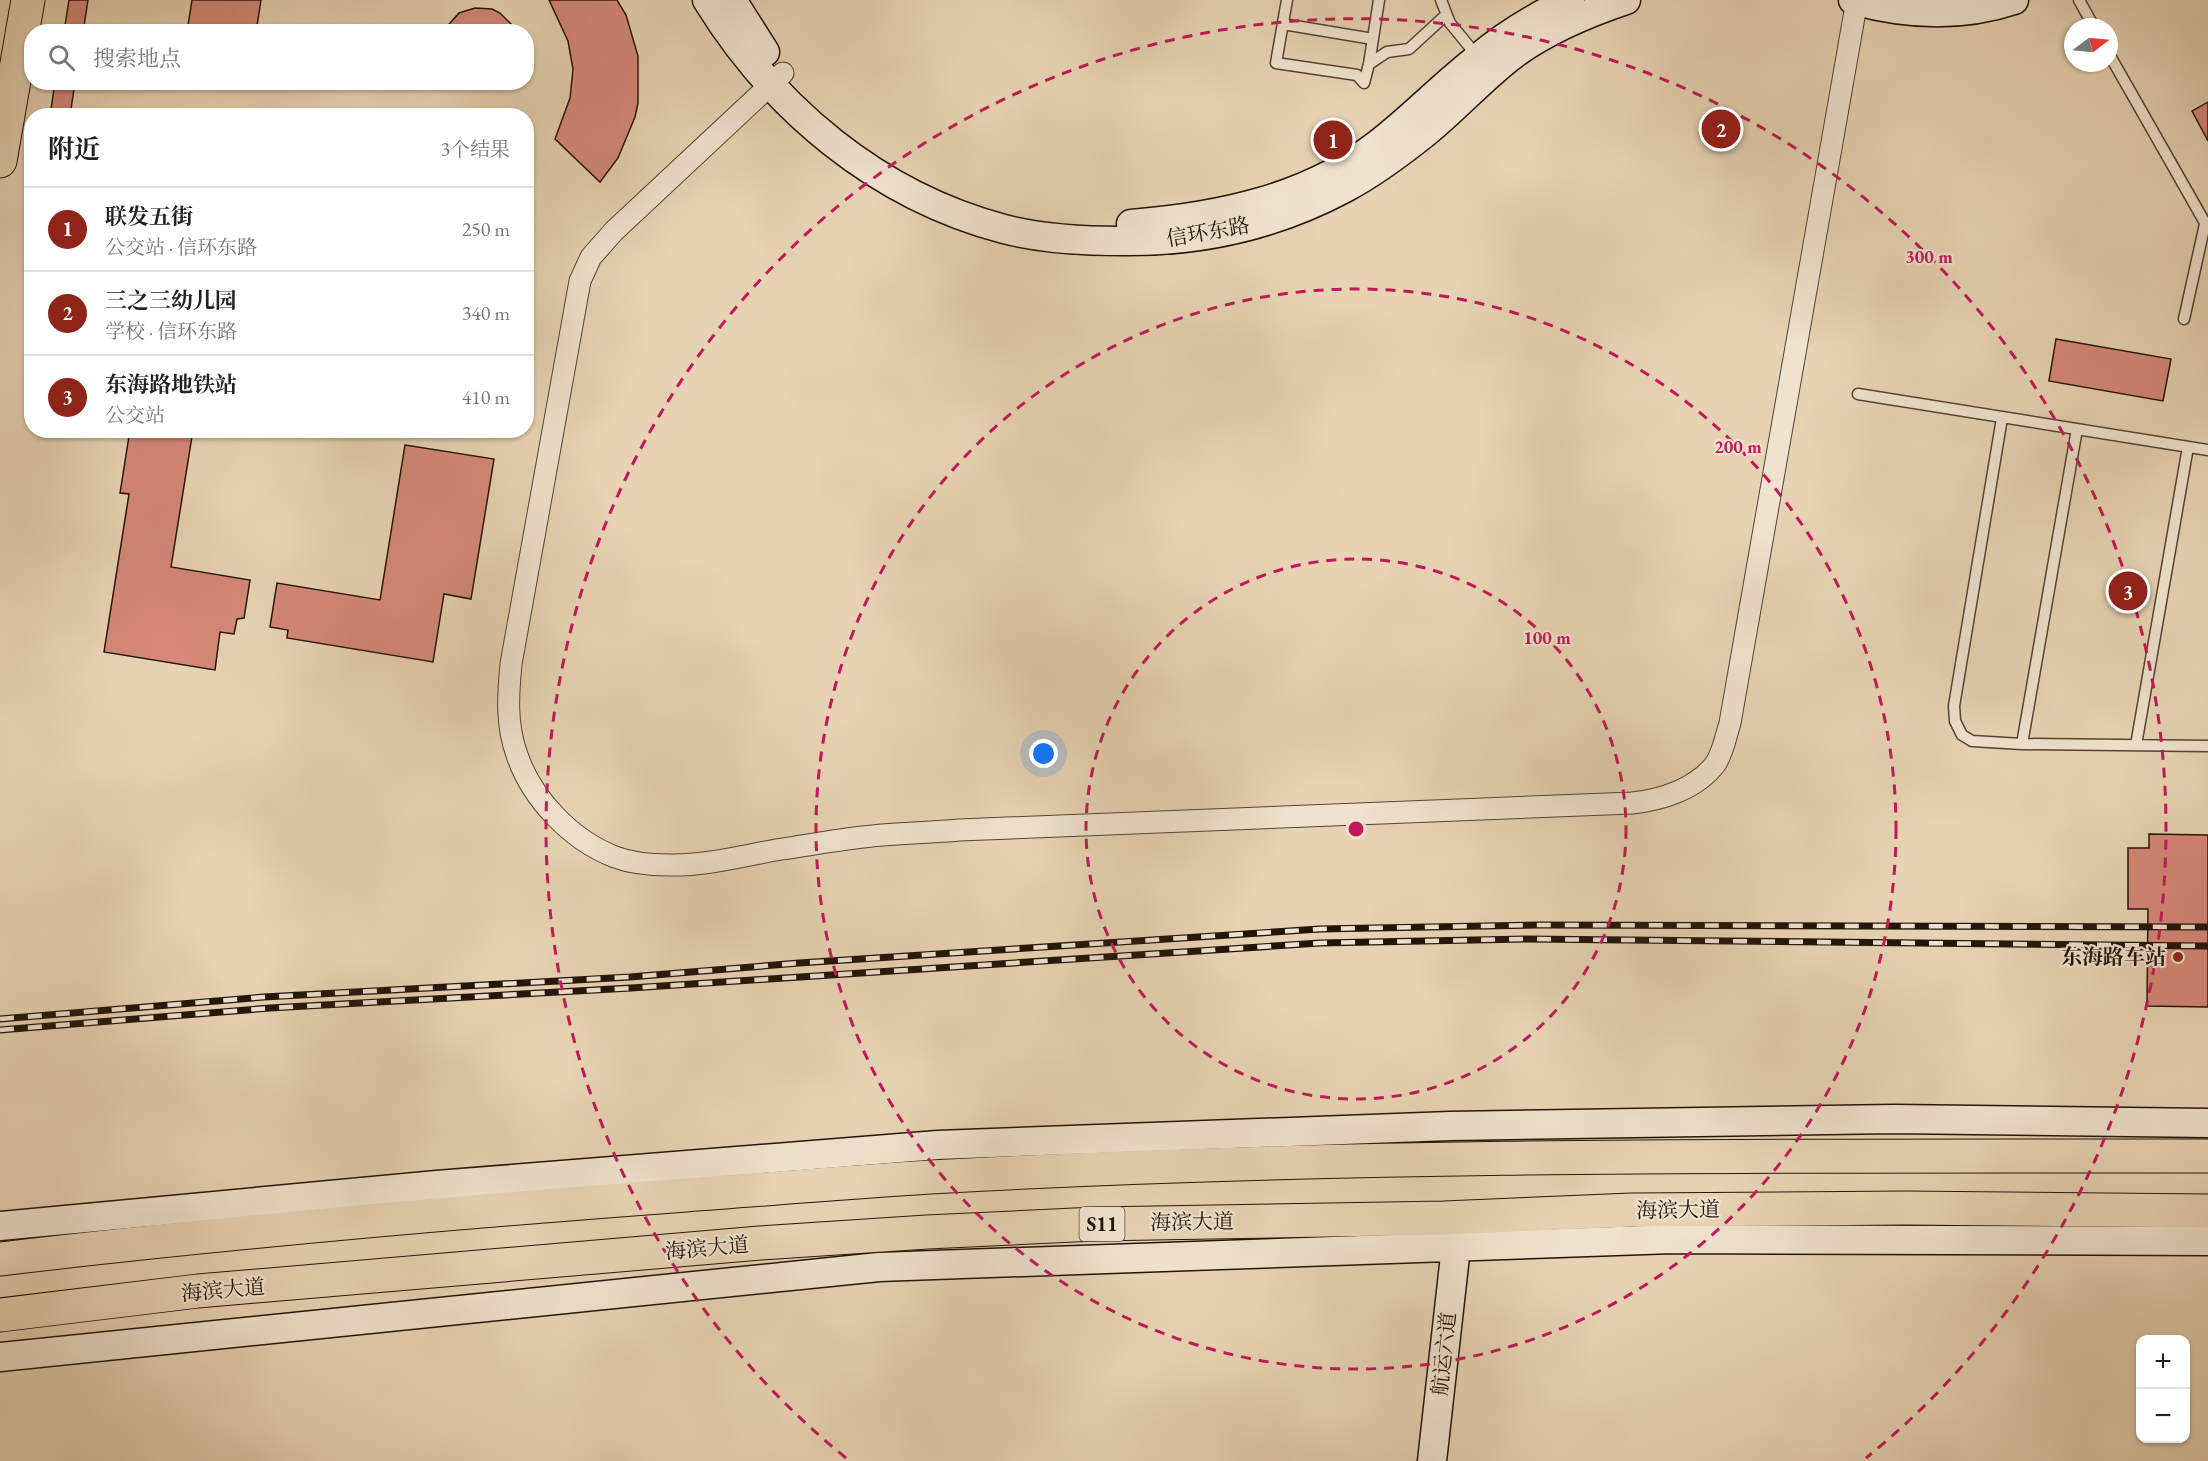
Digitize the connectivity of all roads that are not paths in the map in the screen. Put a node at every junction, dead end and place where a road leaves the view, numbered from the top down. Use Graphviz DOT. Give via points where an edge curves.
graph roads {
  1 [pos="28,0"];
  2 [pos="707,0"];
  3 [pos="732,0"];
  4 [pos="1287,0"];
  5 [pos="1379,0"];
  6 [pos="1441,0"];
  7 [pos="1570,0"];
  8 [pos="1626,0"];
  9 [pos="1855,0"];
  10 [pos="2014,0"];
  11 [pos="2079,0"];
  12 [pos="1446,15"];
  13 [pos="2089,18"];
  14 [pos="1283,24"];
  15 [pos="1372,39"];
  16 [pos="1370,64"];
  17 [pos="1485,65"];
  18 [pos="2118,70"];
  19 [pos="776,79"];
  20 [pos="0,161"];
  21 [pos="2206,226"];
  22 [pos="2184,320"];
  23 [pos="1858,394"];
  24 [pos="2002,418"];
  25 [pos="2077,429"];
  26 [pos="2188,447"];
  27 [pos="2208,450"];
  28 [pos="2022,744"];
  29 [pos="2136,745"];
  30 [pos="2208,746"];
  31 [pos="2208,1123"];
  32 [pos="2208,1156"];
  33 [pos="2208,1211"];
  34 [pos="0,1226"];
  35 [pos="2208,1241"];
  36 [pos="1456,1247"];
  37 [pos="0,1259"];
  38 [pos="0,1315"];
  39 [pos="0,1357"];
  40 [pos="1432,1461"];
  1 -- 20 [label="main road"];
  2 -- 19 [label="main road" via="736,44"];
  3 -- 19 [label="main road"];
  4 -- 14 [label="lane"];
  5 -- 15 [label="lane"];
  6 -- 12 [label="lane"];
  7 -- 17 [label="main road, 信环东路" via="1517,29"];
  8 -- 17 [label="main road, 信环东路" via="1584,16"];
  9 -- 10 [label="main road" via="1897,10 1944,13"];
  9 -- 19 [label="street" via="1730,723 1716,763 1704,776 1654,801 1632,803 959,830 865,837 700,864 668,865 617,858 582,839 547,807 517,755 509,721 511,664 580,281 591,257 615,231"];
  11 -- 13 [label="lane"];
  12 -- 16 [label="lane" via="1409,49 1387,52"];
  12 -- 17 [label="lane"];
  14 -- 15 [label="lane"];
  14 -- 16 [label="lane" via="1276,63 1357,75 1364,83"];
  15 -- 16 [label="lane"];
  17 -- 19 [label="main road, 信环东路" via="1426,133 1372,172 1318,202 1232,231 1147,242 1032,235 950,210 896,185 853,159 807,121"];
  18 -- 21 [label="lane"];
  21 -- 22 [label="lane"];
  23 -- 24 [label="lane"];
  24 -- 25 [label="lane"];
  24 -- 28 [label="lane" via="1954,706 1955,721 1962,735 1972,741"];
  25 -- 26 [label="lane"];
  25 -- 28 [label="lane"];
  26 -- 27 [label="lane"];
  26 -- 29 [label="lane"];
  28 -- 29 [label="lane"];
  29 -- 30 [label="lane"];
  31 -- 34 [label="main road" via="1894,1119 1461,1125 938,1145 448,1184"];
  32 -- 37 [label="main road" via="1669,1155 1339,1161 939,1177 561,1204 159,1240"];
  33 -- 38 [label="main road, 海滨大道 / S11" via="1632,1210 987,1229 760,1243 198,1291"];
  35 -- 36 [label="main road" via="1674,1239"];
  36 -- 39 [label="main road" via="879,1267"];
  36 -- 40 [label="main road, 航运六道"];
}
